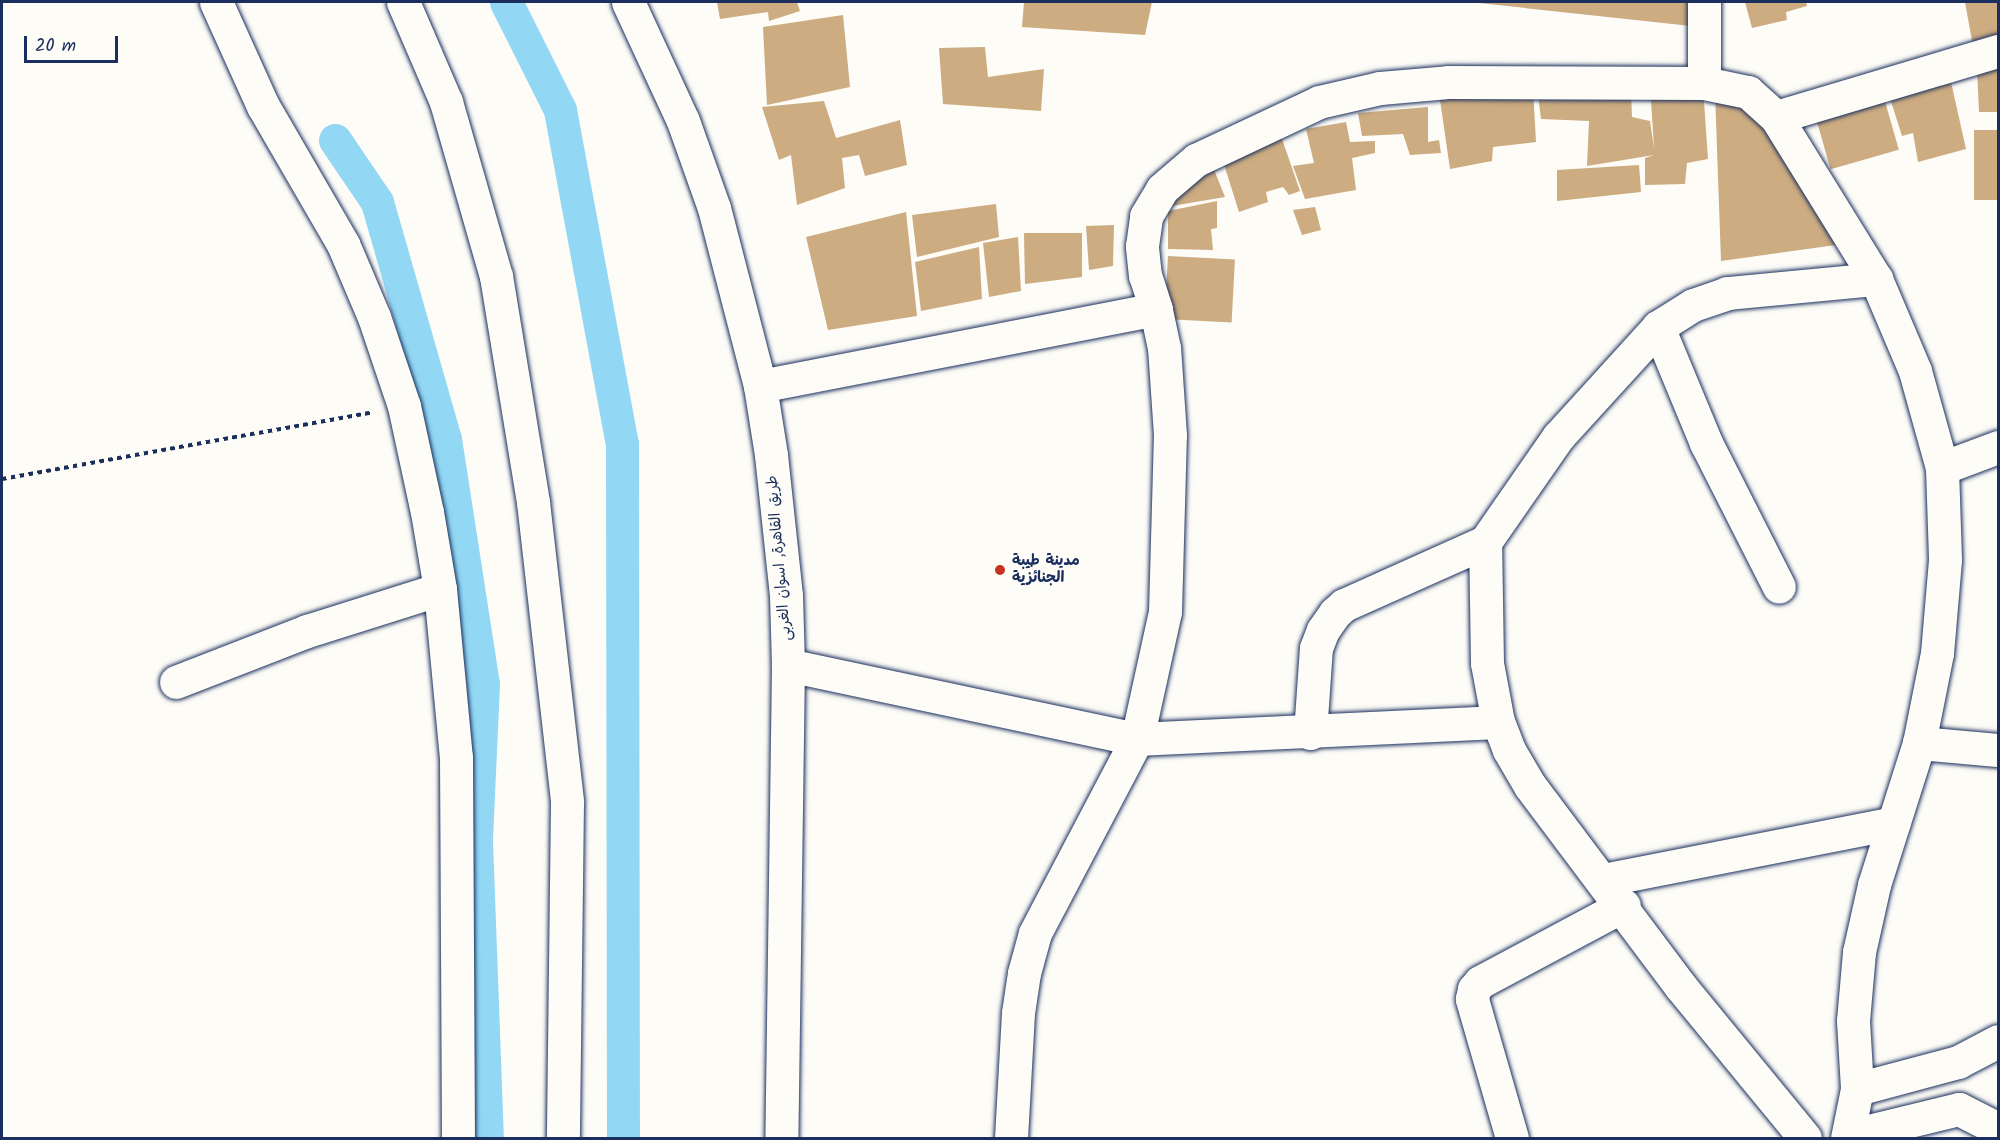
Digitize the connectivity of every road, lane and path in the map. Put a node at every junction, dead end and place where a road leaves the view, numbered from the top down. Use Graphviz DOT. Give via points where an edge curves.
graph roads {
  1 [pos="216,2"];
  2 [pos="403,2"];
  3 [pos="628,2"];
  4 [pos="1704,2"];
  5 [pos="1998,51"];
  6 [pos="1704,83"];
  7 [pos="1776,117"];
  8 [pos="1876,279"];
  9 [pos="1156,309"];
  10 [pos="1658,327"];
  11 [pos="760,386"];
  12 [pos="404,406"];
  13 [pos="1998,447"];
  14 [pos="1942,468"];
  15 [pos="2,479"];
  16 [pos="1485,542"];
  17 [pos="1779,587"];
  18 [pos="440,588"];
  19 [pos="788,665"];
  20 [pos="176,682"];
  21 [pos="1498,722"];
  22 [pos="1310,733"];
  23 [pos="1137,739"];
  24 [pos="1919,744"];
  25 [pos="1998,750"];
  26 [pos="1893,823"];
  27 [pos="1603,880"];
  28 [pos="1624,905"];
  29 [pos="1998,1041"];
  30 [pos="1857,1089"];
  31 [pos="1998,1128"];
  32 [pos="1848,1137"];
  33 [pos="458,1138"];
  34 [pos="563,1138"];
  35 [pos="781,1138"];
  36 [pos="1011,1138"];
  37 [pos="1512,1138"];
  38 [pos="1805,1138"];
  1 -- 12 [label="street" via="263,106 343,244 374,316"];
  2 -- 34 [label="street" via="446,102 496,276 533,502 567,802"];
  3 -- 11 [label="street, طريق القاهرة, اسوان الغربى" via="683,121 714,208"];
  4 -- 6 [label="street"];
  5 -- 7 [label="street"];
  6 -- 7 [label="street" via="1748,92"];
  6 -- 9 [label="street" via="1448,82 1380,88 1319,102 1196,160 1162,189 1146,216 1142,246 1145,276"];
  7 -- 8 [label="street"];
  8 -- 10 [label="street" via="1727,293 1693,305"];
  8 -- 14 [label="street" via="1915,371"];
  9 -- 11 [label="street"];
  9 -- 23 [label="street" via="1164,348 1170,435 1171,527 1165,612"];
  10 -- 16 [label="street" via="1558,437"];
  10 -- 17 [label="street" via="1706,443"];
  11 -- 19 [label="street, طريق القاهرة, اسوان الغربى" via="780,525"];
  12 -- 15 [label="path"];
  12 -- 18 [label="street"];
  13 -- 14 [label="street"];
  14 -- 24 [label="street" via="1945,560 1937,653"];
  16 -- 21 [label="street" via="1487,663"];
  16 -- 22 [label="street" via="1344,605 1335,614 1316,648"];
  18 -- 20 [label="street" via="307,631"];
  18 -- 33 [label="street" via="456,756"];
  19 -- 23 [label="street"];
  19 -- 35 [label="street, طريق القاهرة, اسوان الغربى"];
  21 -- 22 [label="street"];
  21 -- 27 [label="street" via="1530,786"];
  22 -- 23 [label="street"];
  23 -- 36 [label="street" via="1035,933 1018,1013"];
  24 -- 25 [label="street"];
  24 -- 26 [label="street"];
  26 -- 27 [label="street"];
  26 -- 30 [label="street" via="1859,952 1853,1021"];
  27 -- 28 [label="street"];
  28 -- 37 [label="street" via="1474,989 1472,999"];
  28 -- 38 [label="street" via="1682,987"];
  29 -- 30 [label="street" via="1958,1062"];
  30 -- 32 [label="street"];
  31 -- 32 [label="street" via="1959,1109"];
}
